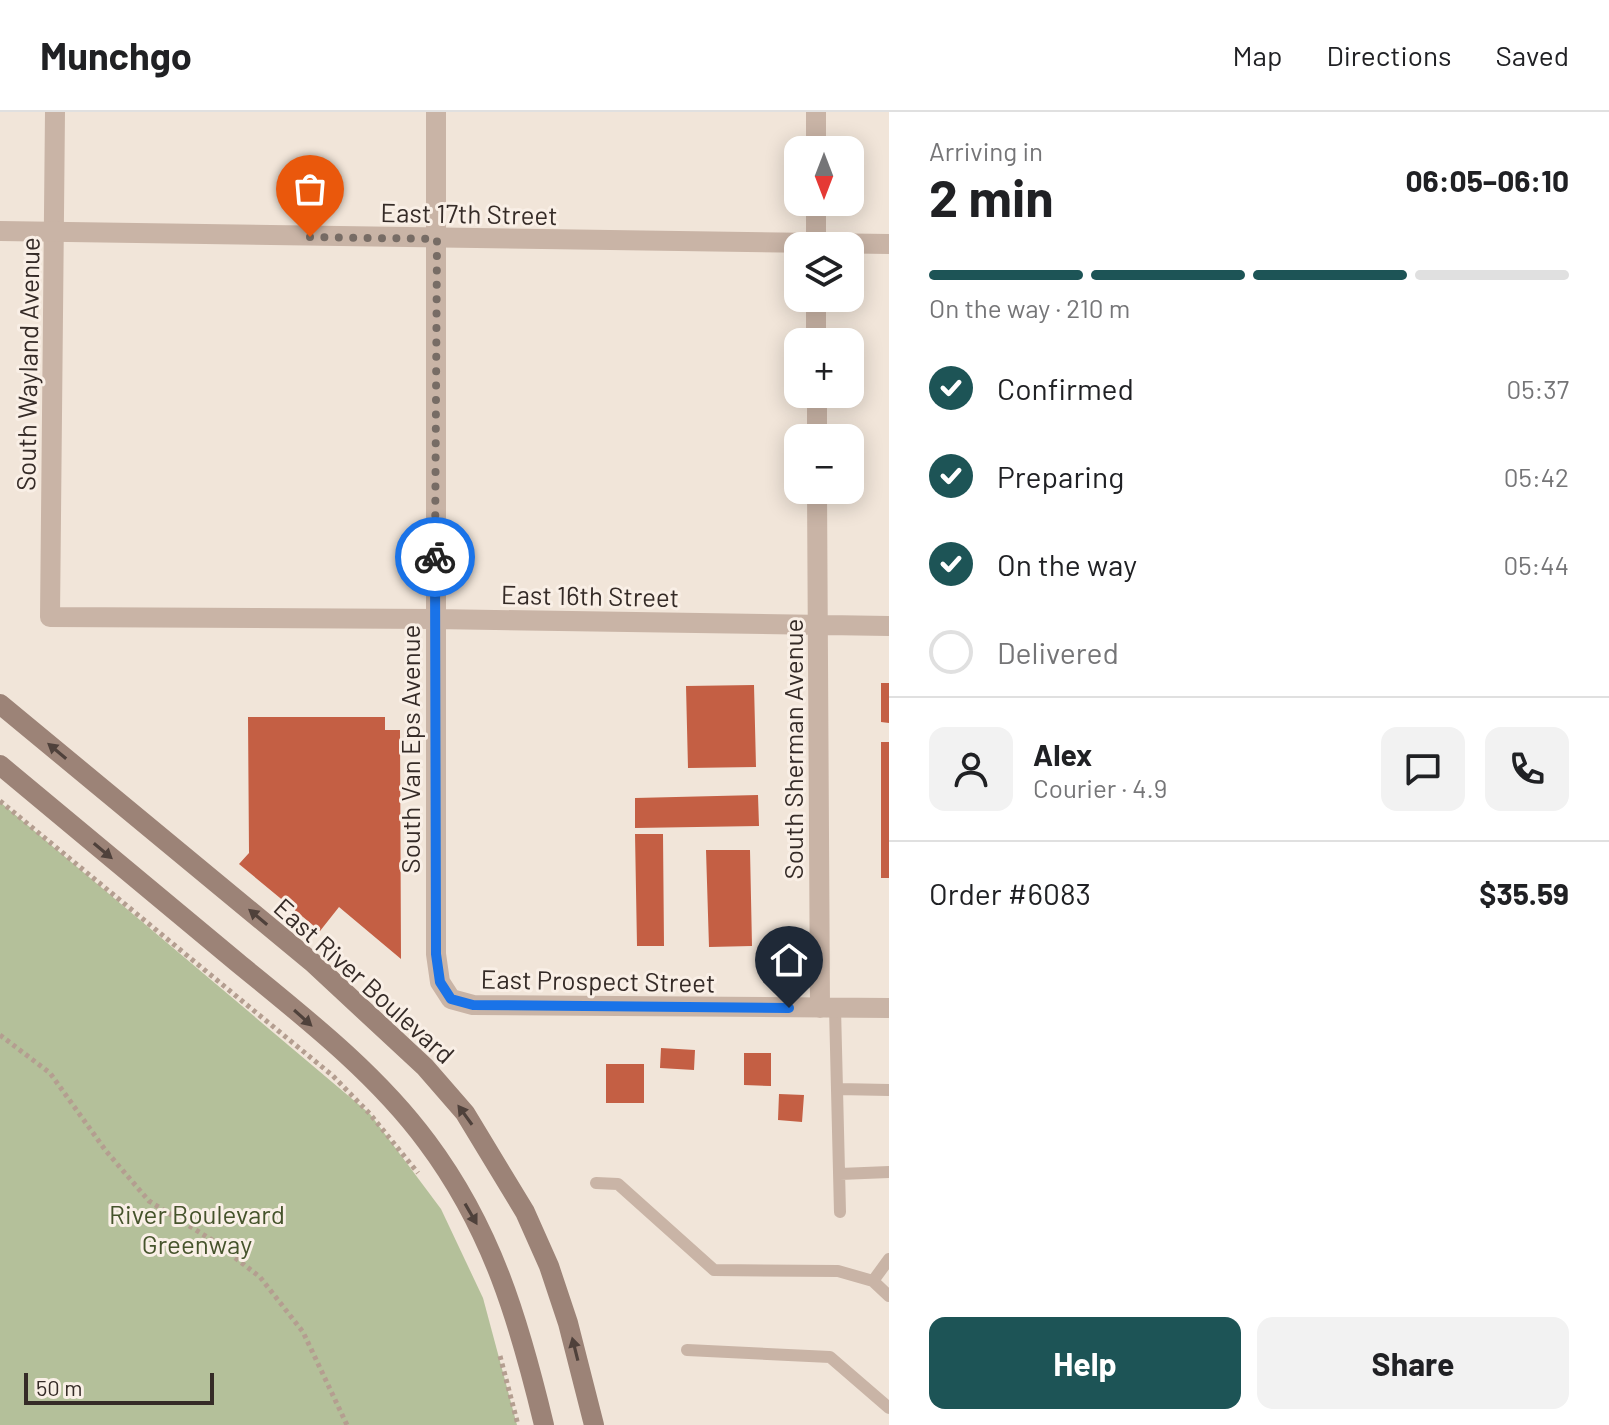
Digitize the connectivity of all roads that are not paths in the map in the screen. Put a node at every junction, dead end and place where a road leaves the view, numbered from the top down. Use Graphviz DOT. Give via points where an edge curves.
graph roads {
  1 [pos="55,112"];
  2 [pos="436,112"];
  3 [pos="816,112"];
  4 [pos="816,136"];
  5 [pos="0,231"];
  6 [pos="55,232"];
  7 [pos="437,239"];
  8 [pos="784,244"];
  9 [pos="864,244"];
  10 [pos="889,244"];
  11 [pos="817,504"];
  12 [pos="50,617"];
  13 [pos="435,619"];
  14 [pos="817,625"];
  15 [pos="889,626"];
  16 [pos="0,704"];
  17 [pos="0,765"];
  18 [pos="451,999"];
  19 [pos="828,1008"];
  20 [pos="889,1008"];
  21 [pos="838,1089"];
  22 [pos="889,1090"];
  23 [pos="889,1172"];
  24 [pos="840,1174"];
  25 [pos="596,1183"];
  26 [pos="840,1212"];
  27 [pos="889,1259"];
  28 [pos="873,1281"];
  29 [pos="889,1296"];
  30 [pos="687,1350"];
  31 [pos="889,1408"];
  32 [pos="544,1425"];
  33 [pos="594,1425"];
  1 -- 6 [label="street, South Wayland Avenue"];
  2 -- 7 [label="street, South Van Eps Avenue"];
  3 -- 4 [label="street"];
  5 -- 6 [label="street, East 17th Street"];
  6 -- 7 [label="street, East 17th Street"];
  6 -- 12 [label="street, South Wayland Avenue"];
  7 -- 8 [label="street, East 17th Street"];
  7 -- 13 [label="street, South Van Eps Avenue"];
  9 -- 10 [label="street, East 17th Street"];
  11 -- 14 [label="street, South Sherman Avenue"];
  12 -- 13 [label="street, East 16th Street"];
  13 -- 14 [label="street, East 16th Street"];
  13 -- 18 [label="street, South Van Eps Avenue" via="436,954 440,982"];
  14 -- 15 [label="street, East 16th Street"];
  14 -- 19 [label="street, South Sherman Avenue"];
  33 -- 16 [label="main road, East River Boulevard, one-way" via="549,1266 525,1212 465,1113 425,1067 323,972"];
  17 -- 32 [label="main road, one-way" via="280,998 368,1078 426,1141 482,1234 504,1283"];
  18 -- 19 [label="street, East Prospect Street" via="473,1005"];
  19 -- 20 [label="street, East Prospect Street"];
  19 -- 21 [label="lane"];
  21 -- 22 [label="lane"];
  21 -- 24 [label="lane"];
  23 -- 24 [label="lane"];
  24 -- 26 [label="lane"];
  25 -- 28 [label="lane" via="618,1184 714,1270 838,1271"];
  27 -- 28 [label="lane"];
  28 -- 29 [label="lane"];
  30 -- 31 [label="lane" via="830,1357"];
}
